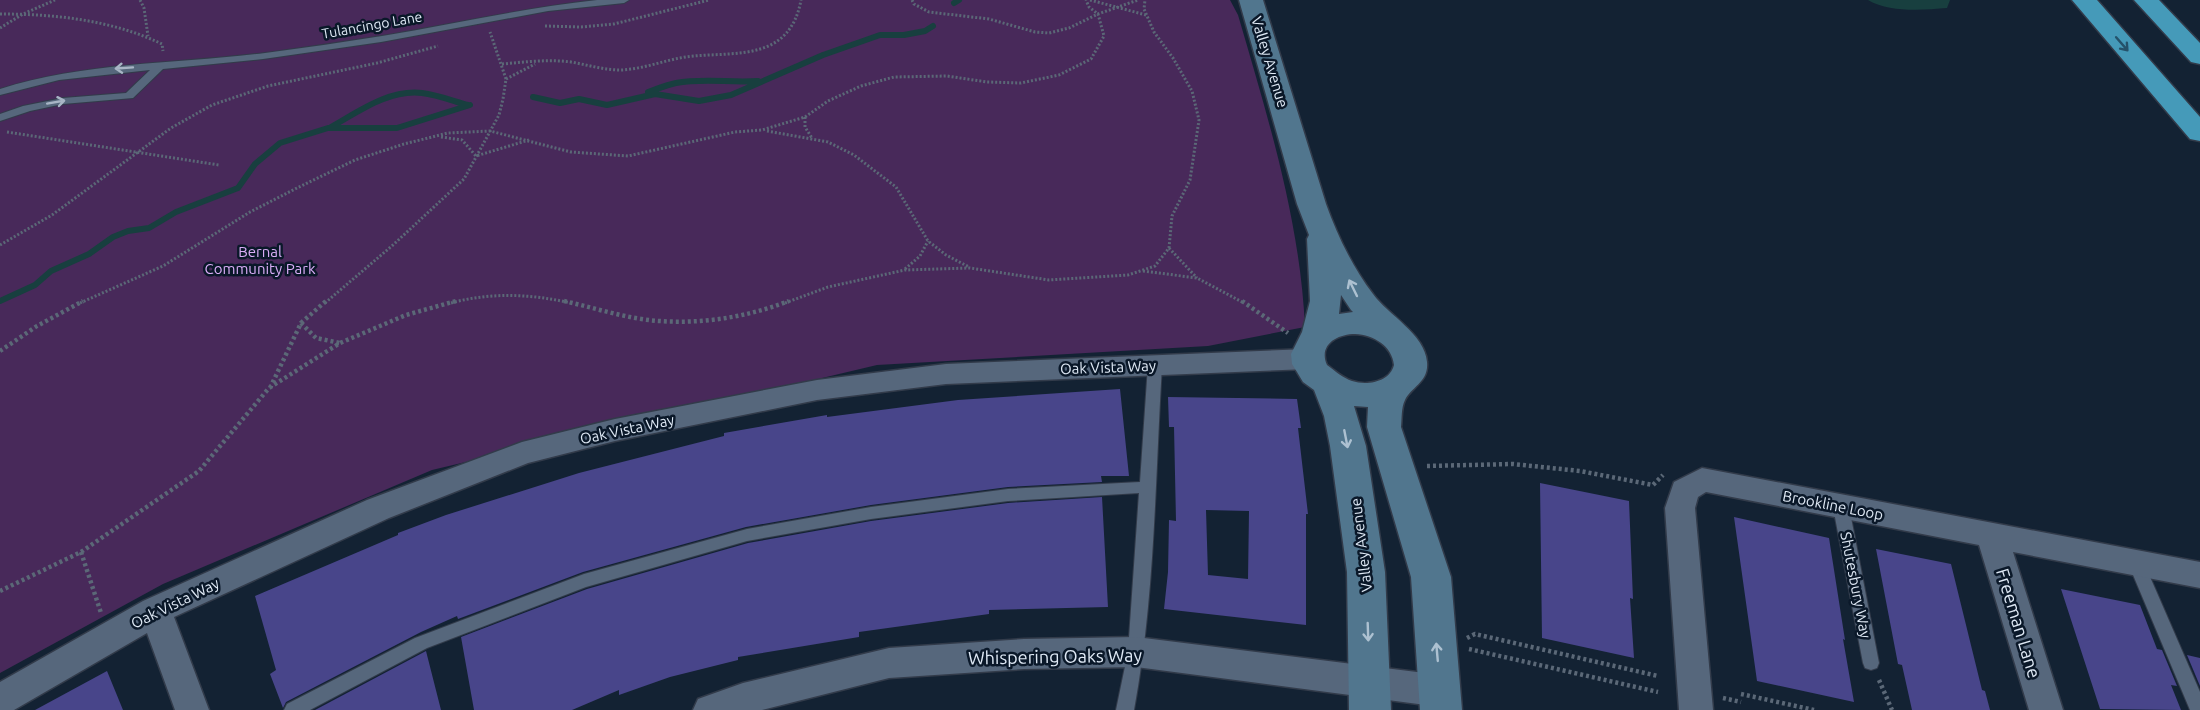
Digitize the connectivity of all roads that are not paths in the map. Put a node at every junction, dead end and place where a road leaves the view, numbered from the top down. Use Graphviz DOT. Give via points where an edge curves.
graph roads {
  1 [pos="624,0"];
  2 [pos="1251,0"];
  3 [pos="2084,0"];
  4 [pos="2146,0"];
  5 [pos="2200,57"];
  6 [pos="160,66"];
  7 [pos="0,92"];
  8 [pos="0,118"];
  9 [pos="2200,134"];
  10 [pos="1321,228"];
  11 [pos="1389,333"];
  12 [pos="1310,352"];
  13 [pos="1155,365"];
  14 [pos="1391,391"];
  15 [pos="1147,487"];
  16 [pos="1841,507"];
  17 [pos="1992,536"];
  18 [pos="2136,562"];
  19 [pos="2200,575"];
  20 [pos="154,611"];
  21 [pos="1136,652"];
  22 [pos="1871,663"];
  23 [pos="1370,696"];
  24 [pos="0,700"];
  25 [pos="1441,700"];
  26 [pos="1709,704"];
  27 [pos="192,710"];
  28 [pos="293,710"];
  29 [pos="710,710"];
  30 [pos="1125,710"];
  31 [pos="2046,710"];
  32 [pos="2199,710"];
  1 -- 6 [label="lane, Tulancingo Lane" via="548,8 263,56"];
  2 -- 10 [label="street, Valley Avenue"];
  3 -- 9 [label="highway, one-way"];
  4 -- 5 [label="highway"];
  6 -- 7 [label="lane, Tulancingo Lane, one-way" via="71,74"];
  8 -- 6 [label="lane, one-way" via="63,101 129,96"];
  11 -- 10 [label="street, Valley Avenue, one-way" via="1359,300"];
  10 -- 12 [label="street, Valley Avenue" via="1326,301"];
  11 -- 12 [label="street, Valley Avenue" via="1352,322 1333,325"];
  11 -- 14 [label="street, Valley Avenue" via="1410,357 1410,370 1404,382"];
  12 -- 13 [label="street, Oak Vista Way"];
  12 -- 14 [label="street" via="1348,393 1370,395"];
  12 -- 23 [label="street, Valley Avenue, one-way" via="1341,416 1348,446 1366,572"];
  13 -- 15 [label="lane"];
  13 -- 20 [label="street, Oak Vista Way" via="946,374 817,390 615,430 522,453 378,509"];
  25 -- 14 [label="street, Valley Avenue, one-way" via="1431,577 1383,418"];
  15 -- 21 [label="lane"];
  15 -- 28 [label="lane" via="1008,495 747,535 584,581 421,643"];
  16 -- 17 [label="street, Brookline Loop"];
  16 -- 22 [label="lane, Shutesbury Way"];
  16 -- 26 [label="street, Brookline Loop" via="1702,480 1685,490 1680,508"];
  17 -- 18 [label="street, Brookline Loop"];
  17 -- 31 [label="street, Freeman Lane"];
  18 -- 19 [label="street, Brookline Loop"];
  18 -- 32 [label="lane"];
  20 -- 24 [label="street, Oak Vista Way"];
  20 -- 27 [label="street"];
  21 -- 23 [label="street, Whispering Oaks Way"];
  21 -- 29 [label="street, Whispering Oaks Way" via="889,663"];
  21 -- 30 [label="lane"];
  23 -- 25 [label="street, Whispering Oaks Way"];
}
